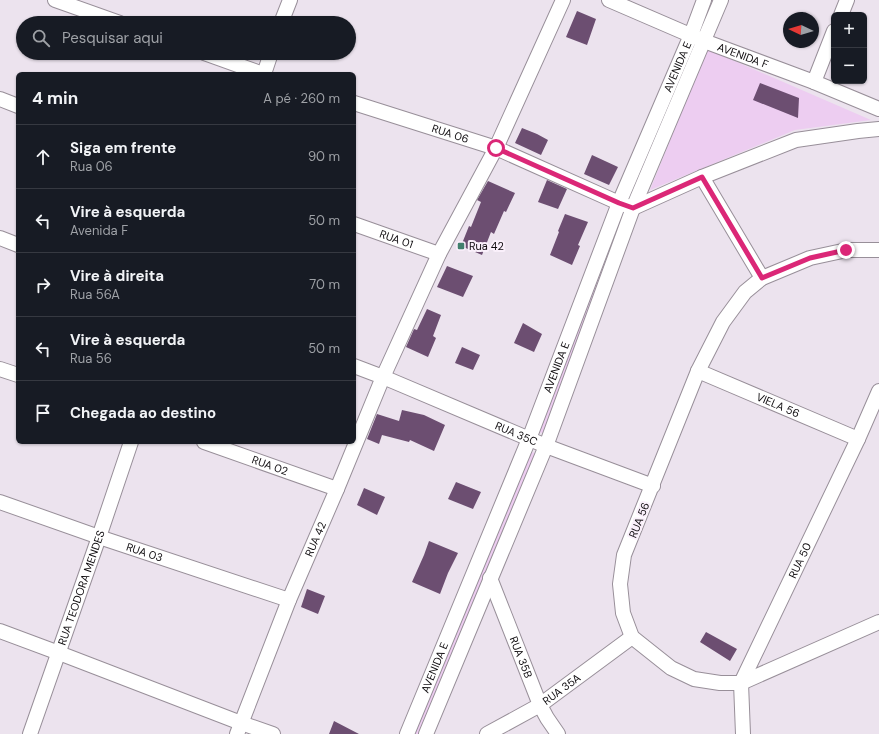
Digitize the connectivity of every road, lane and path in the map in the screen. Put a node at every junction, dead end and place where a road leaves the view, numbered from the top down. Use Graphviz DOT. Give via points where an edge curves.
graph roads {
  1 [pos="55,0"];
  2 [pos="290,0"];
  3 [pos="563,0"];
  4 [pos="609,0"];
  5 [pos="704,0"];
  6 [pos="721,0"];
  7 [pos="846,0"];
  8 [pos="841,12"];
  9 [pos="100,16"];
  10 [pos="284,16"];
  11 [pos="691,35"];
  12 [pos="831,39"];
  13 [pos="704,41"];
  14 [pos="224,60"];
  15 [pos="268,60"];
  16 [pos="257,72"];
  17 [pos="264,72"];
  18 [pos="814,82"];
  19 [pos="0,100"];
  20 [pos="356,104"];
  21 [pos="16,105"];
  22 [pos="879,109"];
  23 [pos="879,128"];
  24 [pos="496,148"];
  25 [pos="702,177"];
  26 [pos="619,203"];
  27 [pos="633,208"];
  28 [pos="356,225"];
  29 [pos="0,238"];
  30 [pos="16,244"];
  31 [pos="879,250"];
  32 [pos="439,254"];
  33 [pos="762,278"];
  34 [pos="356,367"];
  35 [pos="0,369"];
  36 [pos="698,371"];
  37 [pos="16,374"];
  38 [pos="383,377"];
  39 [pos="879,391"];
  40 [pos="529,439"];
  41 [pos="858,440"];
  42 [pos="356,443"];
  43 [pos="130,444"];
  44 [pos="210,444"];
  45 [pos="355,444"];
  46 [pos="546,446"];
  47 [pos="653,486"];
  48 [pos="337,489"];
  49 [pos="0,502"];
  50 [pos="99,537"];
  51 [pos="490,578"];
  52 [pos="289,600"];
  53 [pos="879,622"];
  54 [pos="0,631"];
  55 [pos="632,637"];
  56 [pos="59,653"];
  57 [pos="741,683"];
  58 [pos="540,705"];
  59 [pos="239,729"];
  60 [pos="30,734"];
  61 [pos="273,734"];
  62 [pos="407,734"];
  63 [pos="426,734"];
  64 [pos="487,734"];
  65 [pos="558,734"];
  66 [pos="743,734"];
  1 -- 9 [label="street"];
  2 -- 10 [label="street"];
  3 -- 24 [label="street, RUA 42"];
  4 -- 11 [label="street, AVENIDA F"];
  5 -- 11 [label="street, AVENIDA E"];
  6 -- 13 [label="street, AVENIDA E"];
  7 -- 8 [label="street"];
  11 -- 13 [label="street, AVENIDA F"];
  11 -- 26 [label="street, AVENIDA E"];
  12 -- 18 [label="street"];
  13 -- 18 [label="street, AVENIDA F"];
  13 -- 27 [label="street, AVENIDA E"];
  14 -- 16 [label="street"];
  15 -- 17 [label="street"];
  18 -- 22 [label="street, AVENIDA F"];
  19 -- 21 [label="street"];
  20 -- 24 [label="street, RUA 06"];
  23 -- 25 [label="street" via="796,140"];
  24 -- 26 [label="street, RUA 06"];
  24 -- 32 [label="street, RUA 42"];
  25 -- 27 [label="street"];
  25 -- 33 [label="street"];
  26 -- 27 [label="street, RUA 06"];
  26 -- 40 [label="street, AVENIDA E"];
  27 -- 46 [label="street, AVENIDA E"];
  28 -- 32 [label="street, RUA 01"];
  29 -- 30 [label="street"];
  31 -- 33 [label="street, RUA 56" via="846,250 810,258"];
  32 -- 38 [label="street, RUA 42"];
  33 -- 36 [label="street, RUA 56" via="745,292 722,322"];
  34 -- 38 [label="street, RUA 35C"];
  35 -- 37 [label="street"];
  36 -- 41 [label="street, VIELA 56"];
  36 -- 47 [label="street, RUA 56"];
  38 -- 40 [label="street, RUA 35C"];
  38 -- 42 [label="street, RUA 42"];
  39 -- 41 [label="street, RUA 50"];
  40 -- 46 [label="street, RUA 35C"];
  40 -- 62 [label="street, AVENIDA E"];
  41 -- 57 [label="street, RUA 50"];
  43 -- 50 [label="street, RUA TEODORA MENDES"];
  44 -- 48 [label="street, RUA 02"];
  45 -- 48 [label="street, RUA 42"];
  46 -- 47 [label="street, RUA 35C"];
  46 -- 51 [label="street, AVENIDA E"];
  47 -- 55 [label="street, RUA 56" via="624,555 620,584 623,613"];
  48 -- 52 [label="street, RUA 42"];
  49 -- 50 [label="street, RUA 03"];
  50 -- 52 [label="street, RUA 03"];
  50 -- 56 [label="street, RUA TEODORA MENDES"];
  51 -- 58 [label="street, RUA 35B"];
  51 -- 63 [label="street, AVENIDA E"];
  52 -- 59 [label="street, RUA 42"];
  53 -- 57 [label="street"];
  54 -- 56 [label="street"];
  55 -- 57 [label="street" via="671,668 694,679"];
  55 -- 58 [label="street, RUA 35A"];
  56 -- 59 [label="street"];
  56 -- 60 [label="street, RUA TEODORA MENDES"];
  57 -- 66 [label="street, RUA 50"];
  58 -- 64 [label="street, RUA 35A"];
  58 -- 65 [label="street, RUA 35B"];
  59 -- 61 [label="street"];
}
